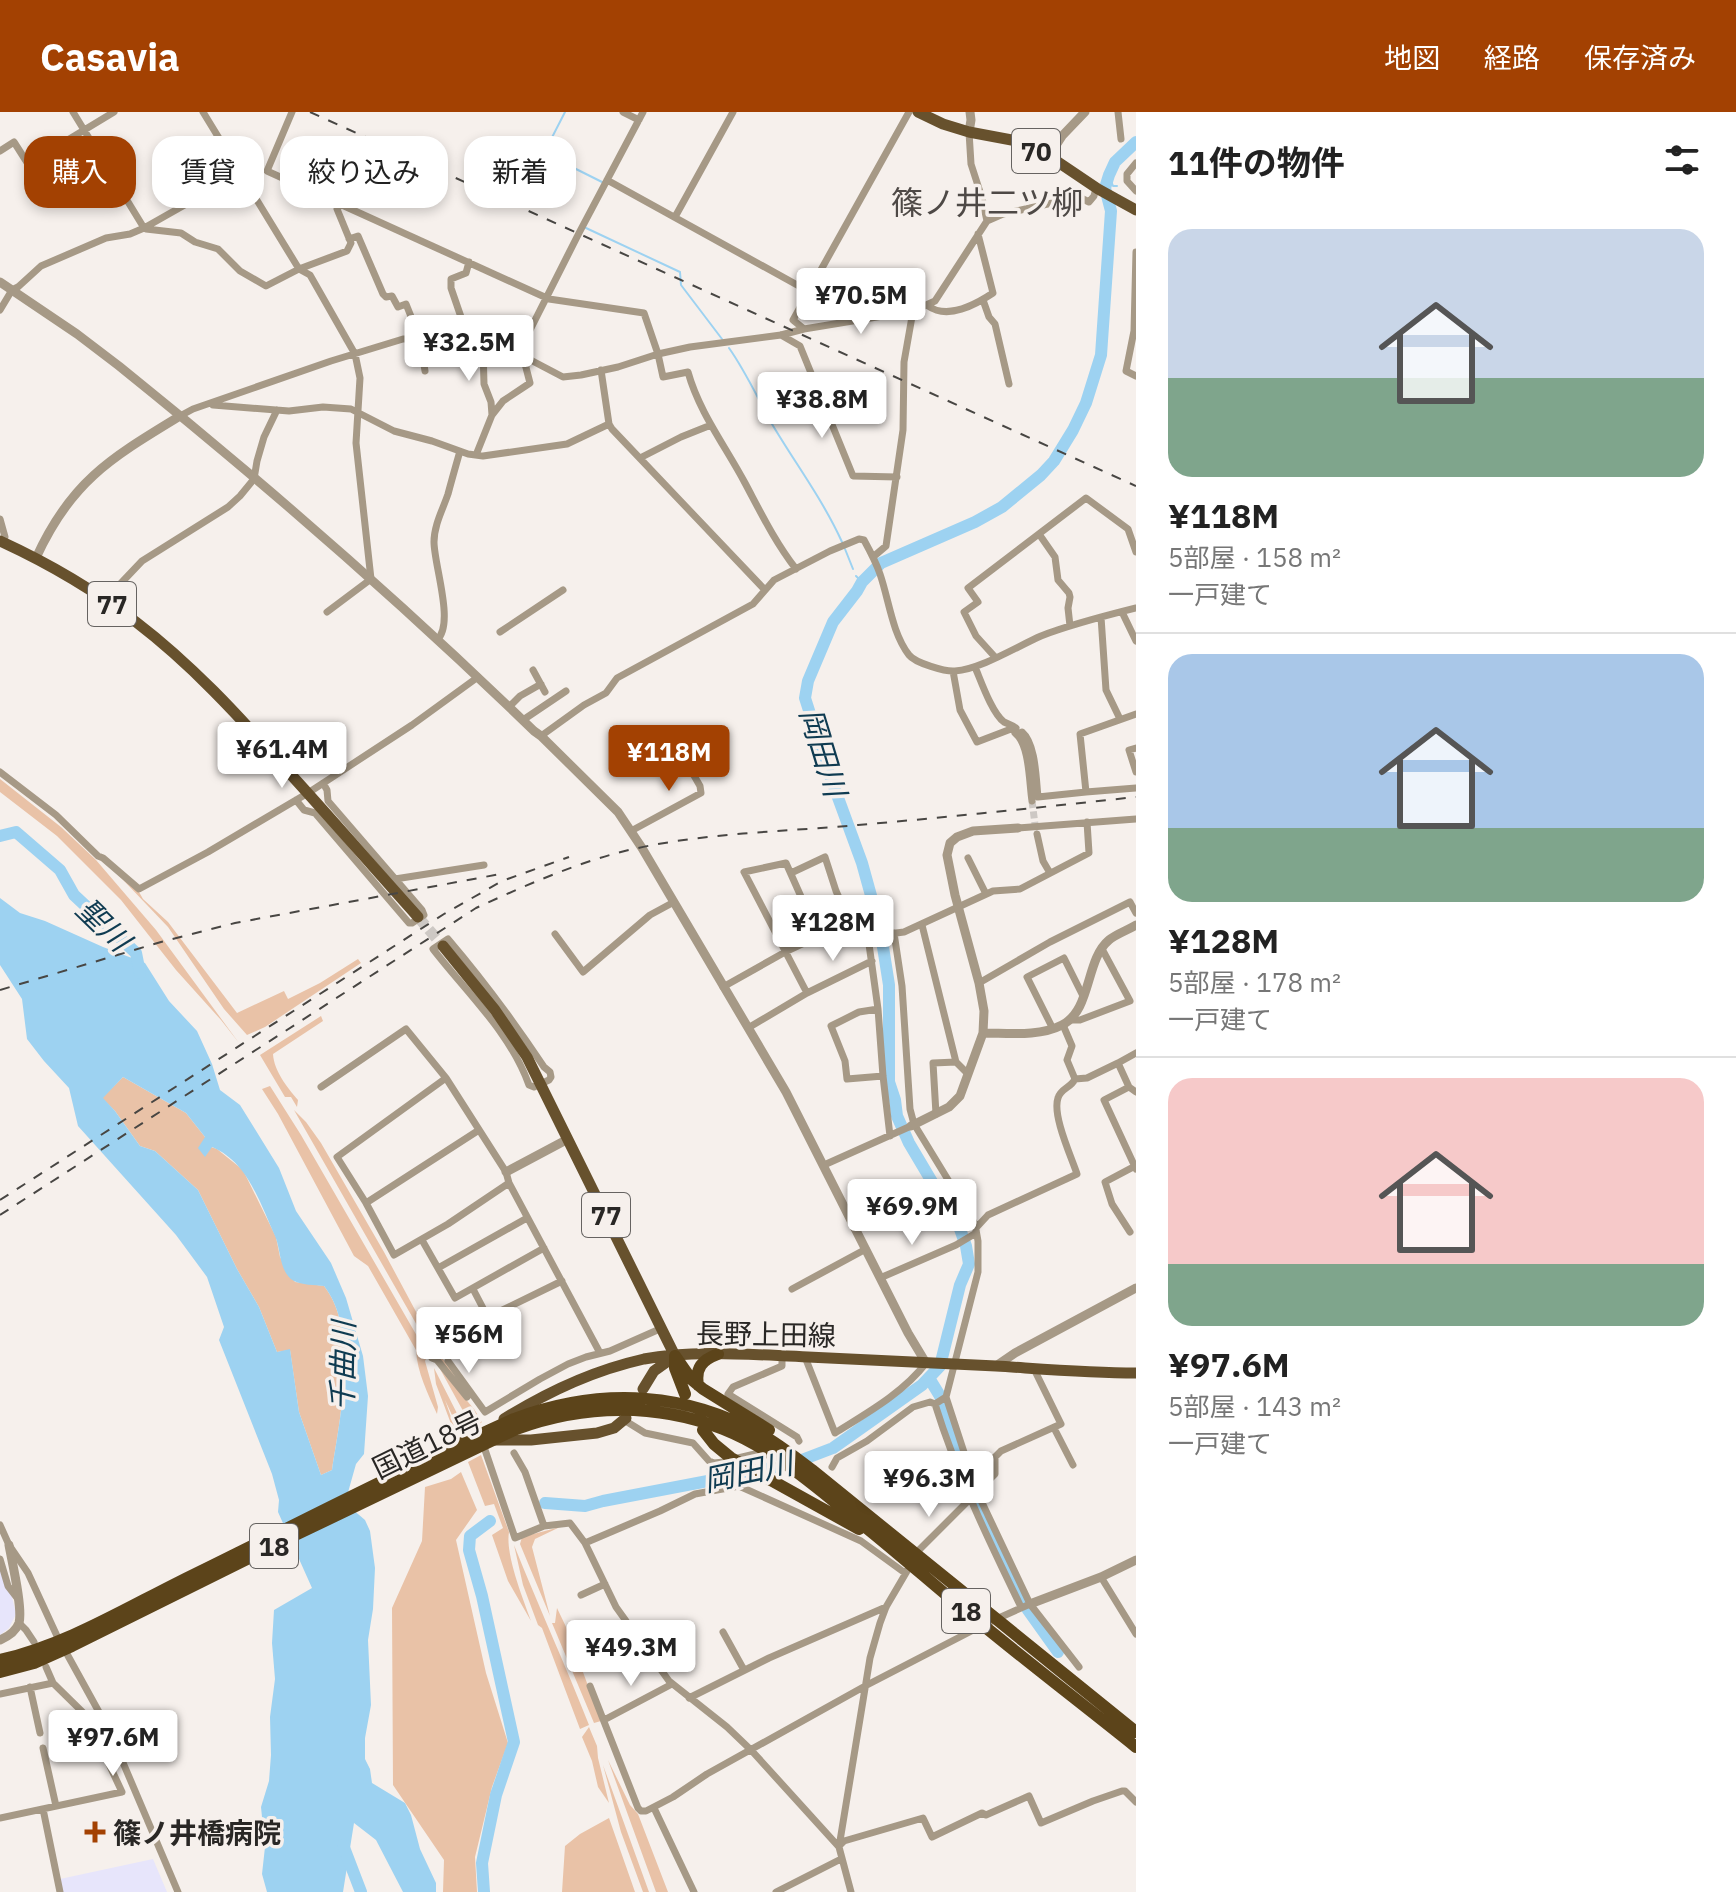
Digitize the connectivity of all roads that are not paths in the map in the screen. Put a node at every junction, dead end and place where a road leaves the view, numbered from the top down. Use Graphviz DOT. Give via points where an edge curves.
graph roads {
  1 [pos="73,112"];
  2 [pos="114,112"];
  3 [pos="203,112"];
  4 [pos="292,112"];
  5 [pos="623,112"];
  6 [pos="733,112"];
  7 [pos="909,112"];
  8 [pos="918,112"];
  9 [pos="970,112"];
  10 [pos="1085,112"];
  11 [pos="1118,112"];
  12 [pos="641,116"];
  13 [pos="84,130"];
  14 [pos="969,132"];
  15 [pos="218,136"];
  16 [pos="282,136"];
  17 [pos="1121,139"];
  18 [pos="280,140"];
  19 [pos="0,151"];
  20 [pos="1049,156"];
  21 [pos="1136,163"];
  22 [pos="280,177"];
  23 [pos="607,180"];
  24 [pos="1097,189"];
  25 [pos="1136,191"];
  26 [pos="179,208"];
  27 [pos="262,208"];
  28 [pos="338,208"];
  29 [pos="350,208"];
  30 [pos="1134,209"];
  31 [pos="675,217"];
  32 [pos="987,221"];
  33 [pos="144,228"];
  34 [pos="978,234"];
  35 [pos="349,239"];
  36 [pos="1136,252"];
  37 [pos="469,262"];
  38 [pos="299,269"];
  39 [pos="0,282"];
  40 [pos="12,290"];
  41 [pos="808,291"];
  42 [pos="546,298"];
  43 [pos="983,300"];
  44 [pos="928,306"];
  45 [pos="0,310"];
  46 [pos="913,311"];
  47 [pos="804,329"];
  48 [pos="1135,332"];
  49 [pos="781,335"];
  50 [pos="420,339"];
  51 [pos="471,346"];
  52 [pos="483,347"];
  53 [pos="355,354"];
  54 [pos="658,354"];
  55 [pos="523,356"];
  56 [pos="601,370"];
  57 [pos="425,371"];
  58 [pos="1136,376"];
  59 [pos="1009,384"];
  60 [pos="207,404"];
  61 [pos="277,410"];
  62 [pos="358,414"];
  63 [pos="492,415"];
  64 [pos="180,416"];
  65 [pos="609,424"];
  66 [pos="711,425"];
  67 [pos="460,451"];
  68 [pos="476,455"];
  69 [pos="640,458"];
  70 [pos="897,477"];
  71 [pos="254,479"];
  72 [pos="0,519"];
  73 [pos="1039,534"];
  74 [pos="1133,537"];
  75 [pos="2,541"];
  76 [pos="1136,552"];
  77 [pos="873,557"];
  78 [pos="36,558"];
  79 [pos="796,569"];
  80 [pos="371,579"];
  81 [pos="563,590"];
  82 [pos="765,590"];
  83 [pos="105,600"];
  84 [pos="1136,608"];
  85 [pos="327,612"];
  86 [pos="1122,612"];
  87 [pos="1101,617"];
  88 [pos="1070,626"];
  89 [pos="500,632"];
  90 [pos="437,640"];
  91 [pos="1136,641"];
  92 [pos="995,657"];
  93 [pos="975,667"];
  94 [pos="533,670"];
  95 [pos="953,671"];
  96 [pos="478,677"];
  97 [pos="566,691"];
  98 [pos="509,707"];
  99 [pos="1136,714"];
  100 [pos="1120,719"];
  101 [pos="523,720"];
  102 [pos="1014,732"];
  103 [pos="541,736"];
  104 [pos="677,746"];
  105 [pos="1136,748"];
  106 [pos="0,772"];
  107 [pos="1136,772"];
  108 [pos="323,783"];
  109 [pos="1136,788"];
  110 [pos="1086,792"];
  111 [pos="308,793"];
  112 [pos="296,800"];
  113 [pos="1032,801"];
  114 [pos="1136,819"];
  115 [pos="1087,822"];
  116 [pos="1018,828"];
  117 [pos="631,831"];
  118 [pos="1037,834"];
  119 [pos="968,858"];
  120 [pos="484,865"];
  121 [pos="791,873"];
  122 [pos="1050,873"];
  123 [pos="395,879"];
  124 [pos="986,894"];
  125 [pos="674,902"];
  126 [pos="959,907"];
  127 [pos="1136,913"];
  128 [pos="418,917"];
  129 [pos="849,922"];
  130 [pos="922,925"];
  131 [pos="1136,925"];
  132 [pos="893,933"];
  133 [pos="555,934"];
  134 [pos="819,937"];
  135 [pos="870,937"];
  136 [pos="443,946"];
  137 [pos="1102,949"];
  138 [pos="787,951"];
  139 [pos="872,961"];
  140 [pos="979,983"];
  141 [pos="723,987"];
  142 [pos="807,993"];
  143 [pos="1083,996"];
  144 [pos="878,1009"];
  145 [pos="1062,1024"];
  146 [pos="748,1028"];
  147 [pos="983,1033"];
  148 [pos="1136,1053"];
  149 [pos="956,1062"];
  150 [pos="1118,1063"];
  151 [pos="967,1073"];
  152 [pos="883,1076"];
  153 [pos="446,1078"];
  154 [pos="1075,1079"];
  155 [pos="541,1084"];
  156 [pos="321,1087"];
  157 [pos="1133,1090"];
  158 [pos="936,1114"];
  159 [pos="912,1125"];
  160 [pos="479,1130"];
  161 [pos="893,1135"];
  162 [pos="568,1139"];
  163 [pos="824,1165"];
  164 [pos="1135,1167"];
  165 [pos="506,1172"];
  166 [pos="509,1183"];
  167 [pos="886,1198"];
  168 [pos="366,1203"];
  169 [pos="849,1215"];
  170 [pos="527,1218"];
  171 [pos="976,1231"];
  172 [pos="1130,1232"];
  173 [pos="422,1240"];
  174 [pos="544,1248"];
  175 [pos="866,1249"];
  176 [pos="438,1268"];
  177 [pos="880,1278"];
  178 [pos="562,1281"];
  179 [pos="1136,1288"];
  180 [pos="473,1289"];
  181 [pos="792,1289"];
  182 [pos="488,1317"];
  183 [pos="662,1328"];
  184 [pos="506,1352"];
  185 [pos="600,1353"];
  186 [pos="718,1354"];
  187 [pos="675,1356"];
  188 [pos="782,1356"];
  189 [pos="805,1357"];
  190 [pos="432,1358"];
  191 [pos="448,1361"];
  192 [pos="926,1363"];
  193 [pos="954,1365"];
  194 [pos="996,1366"];
  195 [pos="1034,1369"];
  196 [pos="1136,1373"];
  197 [pos="698,1385"];
  198 [pos="643,1389"];
  199 [pos="685,1394"];
  200 [pos="940,1400"];
  201 [pos="487,1415"];
  202 [pos="625,1419"];
  203 [pos="1054,1428"];
  204 [pos="703,1430"];
  205 [pos="481,1441"];
  206 [pos="792,1445"];
  207 [pos="514,1453"];
  208 [pos="755,1454"];
  209 [pos="733,1461"];
  210 [pos="1073,1465"];
  211 [pos="821,1468"];
  212 [pos="793,1476"];
  213 [pos="772,1483"];
  214 [pos="759,1494"];
  215 [pos="973,1495"];
  216 [pos="0,1525"];
  217 [pos="544,1526"];
  218 [pos="886,1538"];
  219 [pos="585,1543"];
  220 [pos="9,1545"];
  221 [pos="0,1559"];
  222 [pos="1136,1560"];
  223 [pos="911,1564"];
  224 [pos="1101,1577"];
  225 [pos="605,1584"];
  226 [pos="581,1595"];
  227 [pos="18,1599"];
  228 [pos="1025,1606"];
  229 [pos="886,1607"];
  230 [pos="996,1618"];
  231 [pos="19,1623"];
  232 [pos="983,1625"];
  233 [pos="723,1632"];
  234 [pos="1136,1634"];
  235 [pos="0,1640"];
  236 [pos="34,1642"];
  237 [pos="66,1643"];
  238 [pos="0,1660"];
  239 [pos="46,1667"];
  240 [pos="1079,1667"];
  241 [pos="744,1670"];
  242 [pos="0,1672"];
  243 [pos="53,1683"];
  244 [pos="672,1684"];
  245 [pos="867,1685"];
  246 [pos="590,1686"];
  247 [pos="30,1687"];
  248 [pos="0,1694"];
  249 [pos="689,1698"];
  250 [pos="604,1720"];
  251 [pos="1136,1732"];
  252 [pos="40,1733"];
  253 [pos="113,1742"];
  254 [pos="1136,1747"];
  255 [pos="43,1748"];
  256 [pos="98,1748"];
  257 [pos="751,1750"];
  258 [pos="1136,1802"];
  259 [pos="56,1806"];
  260 [pos="654,1808"];
  261 [pos="43,1809"];
  262 [pos="0,1818"];
  263 [pos="839,1847"];
  264 [pos="841,1859"];
  265 [pos="60,1892"];
  266 [pos="178,1892"];
  267 [pos="694,1892"];
  268 [pos="776,1892"];
  269 [pos="851,1892"];
  1 -- 13 [label="street"];
  2 -- 13 [label="street"];
  3 -- 15 [label="street"];
  4 -- 16 [label="street"];
  5 -- 12 [label="street"];
  6 -- 31 [label="street"];
  7 -- 41 [label="street"];
  8 -- 14 [label="main road, 70"];
  9 -- 14 [label="street"];
  10 -- 20 [label="street"];
  11 -- 17 [label="street"];
  12 -- 23 [label="street"];
  13 -- 19 [label="street" via="28,164 14,142"];
  13 -- 33 [label="street"];
  14 -- 20 [label="main road, 70" via="1017,141"];
  14 -- 32 [label="street" via="971,164"];
  18 -- 22 [label="street" via="267,171"];
  20 -- 24 [label="main road, 70"];
  21 -- 25 [label="street" via="1127,181"];
  23 -- 31 [label="street"];
  23 -- 42 [label="street"];
  24 -- 30 [label="main road, 70"];
  24 -- 32 [label="street" via="1089,202 1079,197"];
  25 -- 30 [label="street"];
  26 -- 33 [label="street"];
  27 -- 38 [label="street"];
  28 -- 35 [label="street"];
  29 -- 37 [label="street"];
  31 -- 41 [label="street"];
  32 -- 34 [label="street"];
  33 -- 38 [label="street" via="181,233 218,249 266,286"];
  33 -- 40 [label="street" via="59,257"];
  34 -- 43 [label="street" via="993,293"];
  34 -- 44 [label="street"];
  35 -- 38 [label="street" via="347,251"];
  35 -- 50 [label="street" via="358,236 383,294 392,296 398,307 406,304"];
  36 -- 48 [label="street"];
  37 -- 42 [label="street"];
  37 -- 51 [label="street" via="466,273 451,279 451,288"];
  38 -- 53 [label="street" via="310,275"];
  39 -- 40 [label="street"];
  40 -- 45 [label="street"];
  40 -- 64 [label="street"];
  41 -- 47 [label="street" via="793,320"];
  42 -- 54 [label="street" via="644,313"];
  42 -- 55 [label="street"];
  43 -- 44 [label="street" via="955,311 937,312"];
  43 -- 59 [label="street" via="995,324"];
  44 -- 46 [label="street"];
  46 -- 47 [label="street"];
  46 -- 70 [label="street" via="904,362"];
  47 -- 49 [label="street"];
  48 -- 58 [label="street" via="1126,371"];
  49 -- 54 [label="street"];
  49 -- 70 [label="street" via="800,346 853,476"];
  50 -- 51 [label="street"];
  50 -- 53 [label="street" via="393,341"];
  50 -- 57 [label="street"];
  51 -- 52 [label="street"];
  52 -- 55 [label="street"];
  52 -- 63 [label="street"];
  53 -- 60 [label="street"];
  53 -- 62 [label="street"];
  54 -- 56 [label="street"];
  54 -- 66 [label="street" via="663,377 688,372"];
  55 -- 56 [label="street" via="563,377"];
  55 -- 63 [label="street" via="530,383"];
  56 -- 65 [label="street"];
  60 -- 61 [label="street"];
  60 -- 64 [label="street"];
  61 -- 62 [label="street" via="340,407"];
  61 -- 71 [label="street"];
  62 -- 67 [label="street"];
  62 -- 80 [label="street" via="356,443"];
  63 -- 68 [label="street"];
  64 -- 71 [label="street"];
  64 -- 78 [label="street" via="84,483"];
  65 -- 68 [label="street" via="567,444"];
  65 -- 69 [label="street"];
  66 -- 69 [label="street"];
  66 -- 79 [label="street"];
  67 -- 68 [label="street"];
  67 -- 90 [label="street" via="434,542 444,626"];
  69 -- 82 [label="street"];
  70 -- 77 [label="street" via="886,546"];
  71 -- 80 [label="street"];
  71 -- 83 [label="street" via="228,507 142,561"];
  72 -- 75 [label="street"];
  73 -- 74 [label="street" via="1086,498"];
  73 -- 88 [label="street" via="1069,593"];
  73 -- 92 [label="street" via="968,588 978,602 964,612"];
  74 -- 76 [label="street"];
  75 -- 78 [label="main road, 77"];
  77 -- 79 [label="street" via="859,539"];
  77 -- 95 [label="street" via="908,654"];
  78 -- 83 [label="main road, 77"];
  79 -- 82 [label="street"];
  80 -- 85 [label="street"];
  80 -- 90 [label="street"];
  81 -- 89 [label="street"];
  82 -- 103 [label="street" via="753,604 617,678 606,693"];
  83 -- 111 [label="main road, 77" via="210,687"];
  84 -- 86 [label="street"];
  86 -- 87 [label="street"];
  86 -- 91 [label="street"];
  87 -- 88 [label="street"];
  87 -- 100 [label="street" via="1106,690"];
  88 -- 92 [label="street"];
  90 -- 96 [label="street"];
  92 -- 93 [label="street"];
  93 -- 95 [label="street"];
  93 -- 102 [label="street" via="1002,721 1014,726"];
  94 -- 98 [label="street" via="543,688 520,696"];
  95 -- 102 [label="street" via="960,710 977,742"];
  96 -- 98 [label="street"];
  96 -- 108 [label="street"];
  97 -- 101 [label="street"];
  98 -- 101 [label="street"];
  99 -- 100 [label="street"];
  100 -- 110 [label="street" via="1080,734"];
  101 -- 103 [label="street"];
  102 -- 110 [label="street" via="1027,735 1038,797"];
  102 -- 113 [label="street" via="1026,752"];
  103 -- 117 [label="street"];
  104 -- 117 [label="street" via="701,793"];
  105 -- 107 [label="street" via="1129,750"];
  106 -- 112 [label="street" via="139,889"];
  108 -- 111 [label="street"];
  108 -- 123 [label="street" via="328,801"];
  109 -- 110 [label="street"];
  111 -- 112 [label="street"];
  111 -- 128 [label="main road, 77"];
  112 -- 123 [label="street" via="315,813 412,923 425,913"];
  114 -- 115 [label="street"];
  115 -- 116 [label="street"];
  115 -- 122 [label="street" via="1089,853"];
  116 -- 126 [label="street" via="973,831 950,843 947,855"];
  117 -- 125 [label="street"];
  118 -- 122 [label="street"];
  119 -- 124 [label="street"];
  120 -- 123 [label="street"];
  121 -- 129 [label="street" via="825,857"];
  121 -- 134 [label="street"];
  121 -- 138 [label="street" via="786,863 744,872"];
  122 -- 124 [label="street" via="1020,889"];
  124 -- 126 [label="street"];
  125 -- 133 [label="street" via="650,915 583,972"];
  125 -- 141 [label="street"];
  126 -- 130 [label="street"];
  126 -- 140 [label="street"];
  127 -- 140 [label="street" via="1130,902"];
  129 -- 134 [label="street"];
  129 -- 135 [label="street" via="857,938"];
  130 -- 132 [label="street"];
  130 -- 149 [label="street"];
  131 -- 137 [label="street"];
  132 -- 135 [label="street"];
  132 -- 159 [label="street"];
  134 -- 138 [label="street"];
  135 -- 139 [label="street"];
  136 -- 155 [label="main road, 長野上田線 / 77" via="510,1031"];
  137 -- 143 [label="street"];
  137 -- 145 [label="street" via="1130,1001"];
  138 -- 141 [label="street"];
  138 -- 142 [label="street"];
  139 -- 142 [label="street"];
  139 -- 144 [label="street"];
  140 -- 147 [label="street"];
  141 -- 146 [label="street"];
  142 -- 146 [label="street"];
  143 -- 145 [label="street"];
  143 -- 145 [label="street" via="1064,958 1027,977"];
  144 -- 152 [label="street"];
  144 -- 152 [label="street" via="831,1026 847,1079"];
  145 -- 147 [label="street" via="1020,1033"];
  145 -- 154 [label="street" via="1072,1046 1067,1060"];
  146 -- 163 [label="street"];
  147 -- 151 [label="street"];
  148 -- 150 [label="street"];
  149 -- 151 [label="street"];
  149 -- 158 [label="street" via="933,1063"];
  150 -- 154 [label="street"];
  150 -- 157 [label="street"];
  151 -- 158 [label="street" via="960,1096"];
  152 -- 161 [label="street"];
  153 -- 156 [label="street" via="406,1029"];
  153 -- 160 [label="street"];
  153 -- 168 [label="street" via="337,1157"];
  154 -- 171 [label="street" via="1056,1100 1077,1174 988,1215"];
  155 -- 155 [label="street" via="550,1079 550,1072 488,986 448,939 433,949 492,1021 529,1085"];
  155 -- 162 [label="main road, 長野上田線 / 77"];
  157 -- 164 [label="street" via="1104,1100"];
  158 -- 159 [label="street"];
  159 -- 161 [label="street"];
  159 -- 171 [label="street"];
  160 -- 165 [label="street"];
  160 -- 168 [label="street"];
  161 -- 163 [label="street"];
  162 -- 165 [label="street"];
  162 -- 183 [label="main road, 長野上田線 / 77"];
  163 -- 169 [label="street"];
  164 -- 172 [label="street" via="1105,1182"];
  165 -- 166 [label="street"];
  166 -- 170 [label="street"];
  166 -- 173 [label="street"];
  167 -- 169 [label="street"];
  168 -- 173 [label="street" via="394,1255"];
  169 -- 175 [label="street"];
  170 -- 174 [label="street"];
  170 -- 176 [label="street"];
  171 -- 177 [label="street"];
  171 -- 193 [label="street" via="978,1272"];
  173 -- 176 [label="street"];
  174 -- 178 [label="street"];
  174 -- 180 [label="street"];
  175 -- 177 [label="street"];
  175 -- 181 [label="street"];
  176 -- 180 [label="street" via="455,1298"];
  177 -- 192 [label="street"];
  178 -- 182 [label="street"];
  178 -- 185 [label="street"];
  179 -- 194 [label="street"];
  180 -- 182 [label="street"];
  182 -- 184 [label="street"];
  183 -- 185 [label="street"];
  183 -- 187 [label="main road, 長野上田線 / 77"];
  185 -- 201 [label="street" via="555,1370"];
  186 -- 187 [label="main road, 長野上田線"];
  186 -- 188 [label="main road, 長野上田線"];
  186 -- 197 [label="highway" via="701,1364"];
  187 -- 197 [label="highway"];
  187 -- 198 [label="main road" via="654,1371"];
  187 -- 199 [label="highway"];
  187 -- 205 [label="main road" via="581,1379 525,1407"];
  188 -- 189 [label="main road, 長野上田線"];
  188 -- 206 [label="street" via="782,1366 728,1394 797,1437"];
  189 -- 192 [label="main road, 長野上田線"];
  189 -- 192 [label="street" via="835,1433 907,1384"];
  190 -- 201 [label="street"];
  191 -- 201 [label="street"];
  192 -- 193 [label="main road, 長野上田線"];
  193 -- 194 [label="main road, 長野上田線"];
  193 -- 200 [label="street"];
  194 -- 195 [label="main road, 長野上田線"];
  195 -- 196 [label="main road, 長野上田線"];
  195 -- 203 [label="street" via="1061,1424"];
  197 -- 206 [label="highway"];
  200 -- 211 [label="street" via="913,1407"];
  200 -- 215 [label="street"];
  200 -- 215 [label="street" via="944,1433"];
  202 -- 205 [label="main road" via="597,1433"];
  202 -- 209 [label="street" via="640,1432 693,1443 714,1463"];
  203 -- 210 [label="street"];
  203 -- 215 [label="street" via="1001,1451 995,1457 995,1474"];
  204 -- 209 [label="highway"];
  205 -- 206 [label="highway, 国道18号 / 18" via="524,1415 565,1403 640,1398 709,1411"];
  205 -- 212 [label="highway, 国道18号 / 18" via="554,1417 627,1409 696,1420 732,1433 768,1453"];
  205 -- 217 [label="street" via="515,1538"];
  205 -- 237 [label="highway, 国道18号 / 18"];
  206 -- 211 [label="highway, 国道18号 / 18"];
  207 -- 217 [label="street"];
  208 -- 209 [label="street"];
  209 -- 213 [label="highway"];
  211 -- 218 [label="highway, 国道18号" via="848,1491"];
  212 -- 213 [label="street"];
  212 -- 218 [label="highway, 国道18号 / 18"];
  213 -- 214 [label="street"];
  213 -- 218 [label="highway"];
  214 -- 219 [label="street" via="739,1486 695,1494"];
  214 -- 223 [label="street"];
  215 -- 223 [label="street"];
  215 -- 228 [label="street"];
  216 -- 220 [label="street"];
  217 -- 219 [label="street" via="570,1523"];
  218 -- 223 [label="highway, 国道18号 / 18"];
  219 -- 225 [label="street"];
  220 -- 227 [label="street"];
  220 -- 237 [label="street"];
  221 -- 227 [label="street"];
  222 -- 224 [label="street"];
  223 -- 229 [label="street"];
  223 -- 230 [label="highway, 国道18号 / 18"];
  223 -- 232 [label="highway, 国道18号 / 18"];
  224 -- 228 [label="street"];
  224 -- 234 [label="street"];
  225 -- 226 [label="street"];
  225 -- 244 [label="street"];
  227 -- 231 [label="street"];
  228 -- 230 [label="street"];
  228 -- 240 [label="street"];
  229 -- 241 [label="street"];
  229 -- 245 [label="street"];
  230 -- 232 [label="street"];
  230 -- 251 [label="highway, 国道18号 / 18"];
  231 -- 235 [label="street"];
  231 -- 236 [label="street"];
  232 -- 245 [label="street"];
  232 -- 254 [label="highway, 国道18号 / 18"];
  233 -- 241 [label="street"];
  237 -- 238 [label="highway, 国道18号 / 18"];
  237 -- 242 [label="highway, 国道18号 / 18" via="34,1663"];
  237 -- 253 [label="street"];
  239 -- 243 [label="street"];
  241 -- 249 [label="street"];
  243 -- 247 [label="street"];
  243 -- 253 [label="street"];
  244 -- 249 [label="street"];
  244 -- 250 [label="street"];
  245 -- 257 [label="street"];
  245 -- 263 [label="street"];
  246 -- 250 [label="street"];
  247 -- 248 [label="street"];
  247 -- 252 [label="street"];
  249 -- 257 [label="street"];
  250 -- 260 [label="street" via="638,1808"];
  253 -- 266 [label="street"];
  255 -- 259 [label="street"];
  256 -- 259 [label="street" via="122,1792"];
  257 -- 260 [label="street"];
  257 -- 263 [label="street"];
  258 -- 263 [label="street" via="1122,1791 1041,1823 1029,1796 932,1837 923,1818 844,1841"];
  259 -- 261 [label="street"];
  260 -- 267 [label="street"];
  261 -- 262 [label="street"];
  261 -- 265 [label="street"];
  263 -- 264 [label="street"];
  264 -- 268 [label="street"];
  264 -- 269 [label="street"];
}
